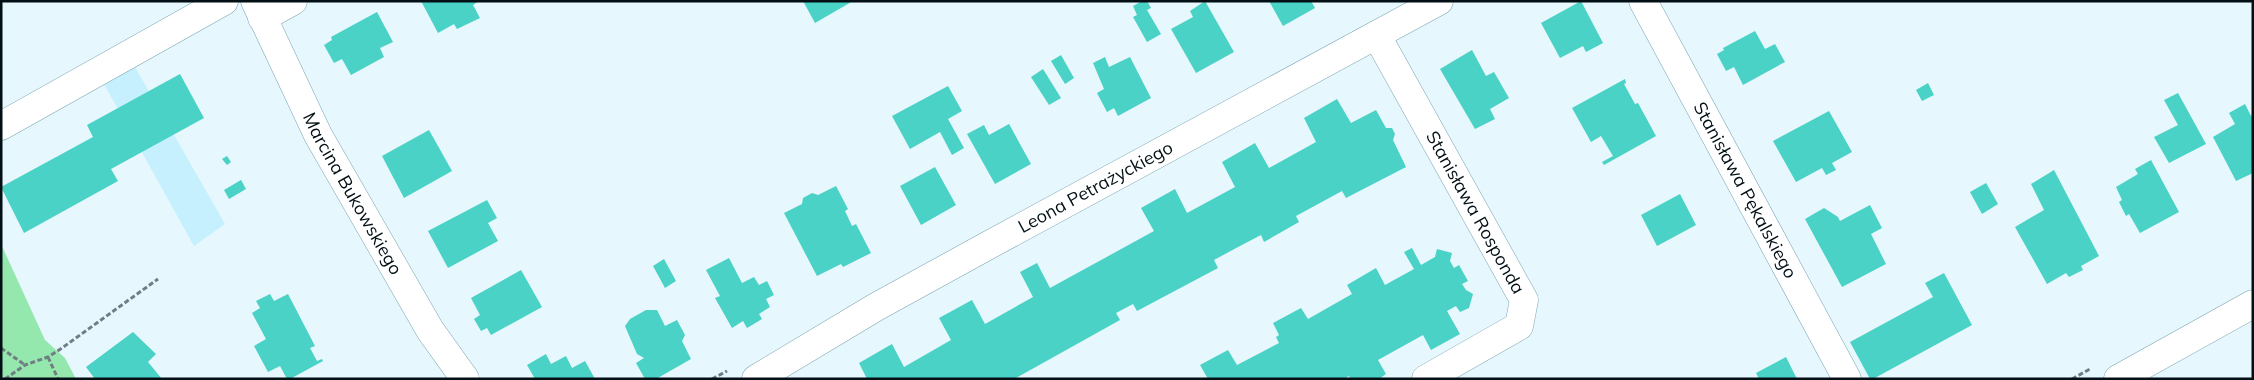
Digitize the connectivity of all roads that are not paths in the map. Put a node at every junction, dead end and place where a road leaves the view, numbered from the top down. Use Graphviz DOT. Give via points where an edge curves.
graph roads {
  1 [pos="224,1"];
  2 [pos="293,1"];
  3 [pos="1439,1"];
  4 [pos="1643,1"];
  5 [pos="258,10"];
  6 [pos="1376,36"];
  7 [pos="1,126"];
  8 [pos="2253,304"];
  9 [pos="793,370"];
  10 [pos="465,379"];
  11 [pos="756,379"];
  12 [pos="1426,379"];
  13 [pos="1847,379"];
  14 [pos="2118,379"];
  1 -- 7 [label="street"];
  2 -- 5 [label="street"];
  3 -- 6 [label="street, Leona Petrażyckiego"];
  4 -- 13 [label="street, Stanisława Pękalskiego"];
  5 -- 10 [label="street, Marcina Bukowskiego" via="318,135 430,330"];
  6 -- 9 [label="street, Leona Petrażyckiego" via="876,307"];
  6 -- 12 [label="street, Stanisława Rosponda" via="1524,300 1519,326"];
  8 -- 14 [label="street"];
  9 -- 11 [label="street, Leona Petrażyckiego"];
}
